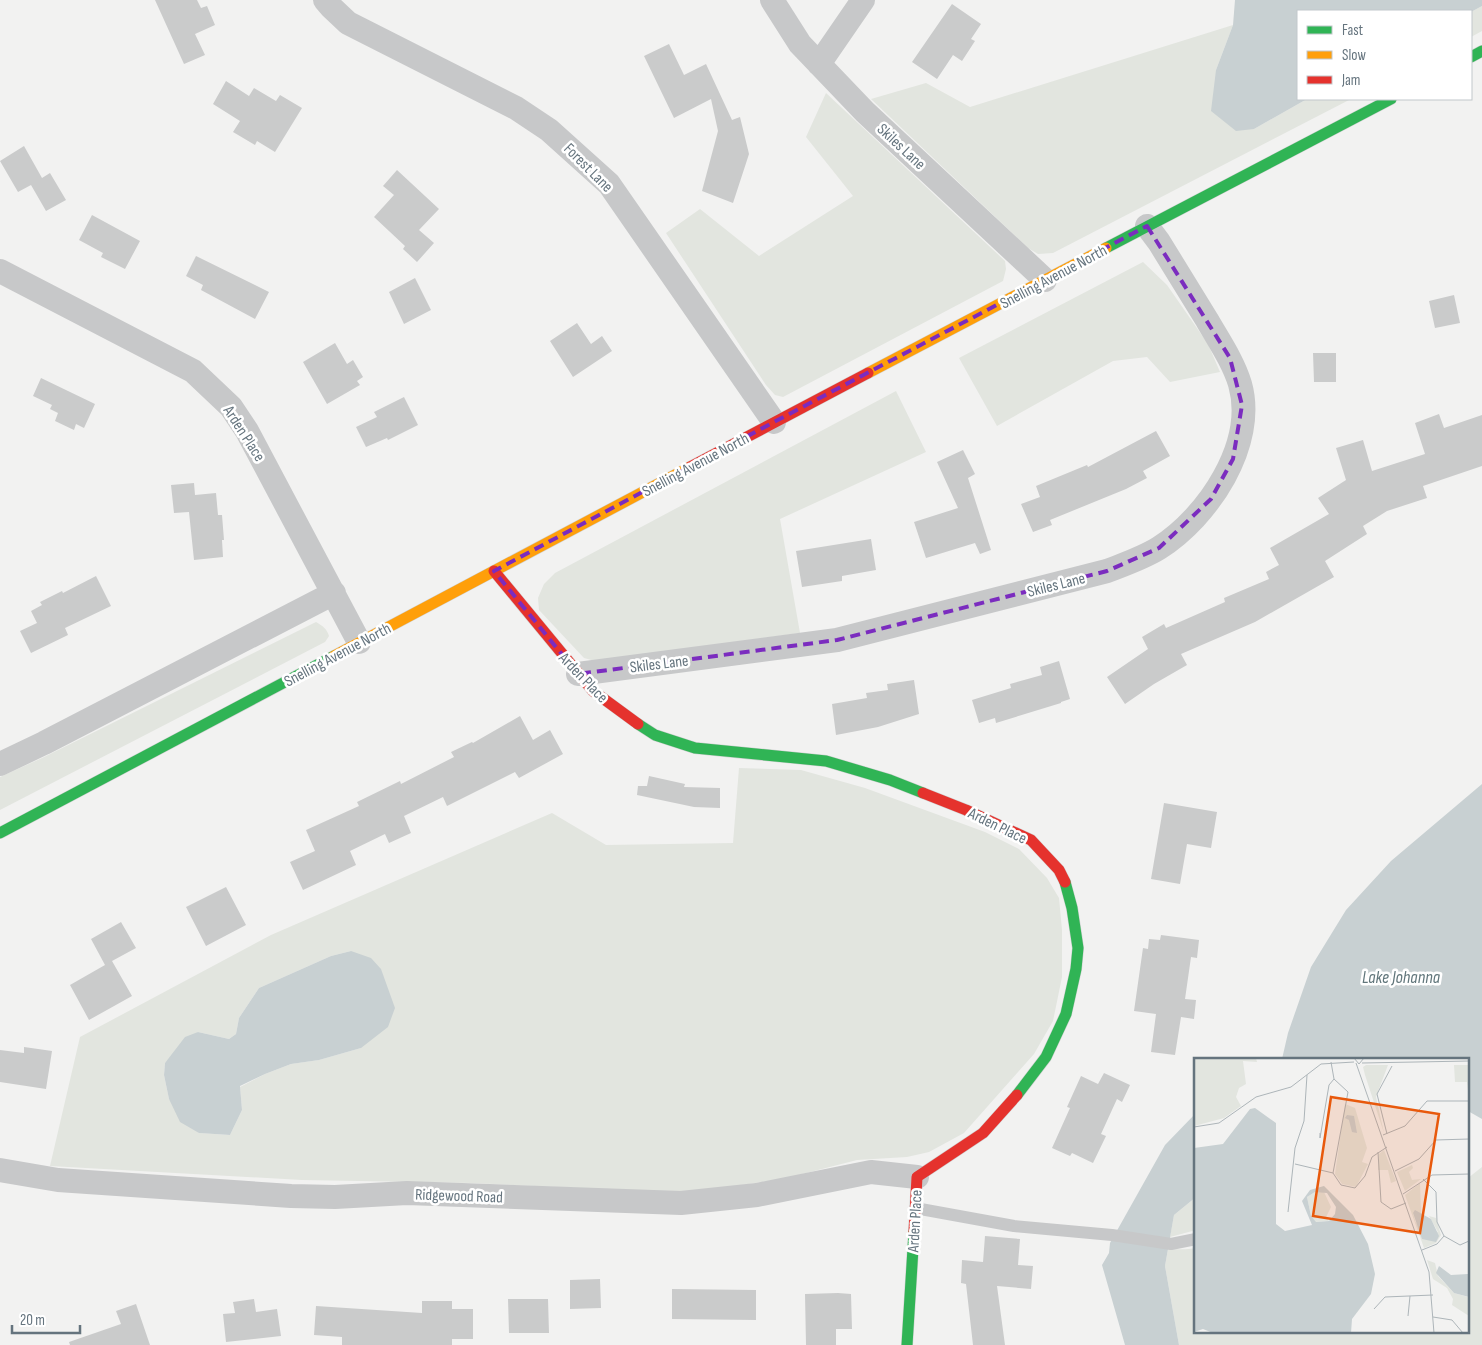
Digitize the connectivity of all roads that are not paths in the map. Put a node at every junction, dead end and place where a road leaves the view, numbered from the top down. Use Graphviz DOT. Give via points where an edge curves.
graph roads {
  1 [pos="325,0"];
  2 [pos="772,0"];
  3 [pos="863,0"];
  4 [pos="820,64"];
  5 [pos="1389,100"];
  6 [pos="1147,226"];
  7 [pos="0,272"];
  8 [pos="1045,280"];
  9 [pos="774,422"];
  10 [pos="494,571"];
  11 [pos="334,593"];
  12 [pos="359,642"];
  13 [pos="578,674"];
  14 [pos="0,764"];
  15 [pos="0,833"];
  16 [pos="0,1170"];
  17 [pos="917,1177"];
  18 [pos="915,1208"];
  19 [pos="1194,1239"];
  20 [pos="907,1345"];
  1 -- 9 [label="street, Forest Lane" via="348,23 516,108 581,157 608,184"];
  2 -- 4 [label="street, Skiles Lane" via="800,44"];
  3 -- 4 [label="street"];
  4 -- 8 [label="street, Skiles Lane" via="865,112"];
  5 -- 6 [label="street, Snelling Avenue North"];
  6 -- 8 [label="street, Snelling Avenue North"];
  6 -- 13 [label="street, Skiles Lane" via="1230,358 1240,385 1243,421 1233,459 1211,499 1179,533 1159,548 1107,571 837,640"];
  7 -- 11 [label="street, Arden Place" via="172,359 193,371 212,388 231,407 247,431"];
  8 -- 9 [label="street, Snelling Avenue North"];
  9 -- 10 [label="street, Snelling Avenue North"];
  10 -- 12 [label="street, Snelling Avenue North"];
  10 -- 13 [label="street, Arden Place"];
  11 -- 12 [label="street, Arden Place"];
  11 -- 14 [label="street"];
  12 -- 15 [label="street, Snelling Avenue North"];
  13 -- 17 [label="street, Arden Place" via="593,691 655,735 695,748 826,761 890,780 1031,840 1059,870 1067,886 1078,948 1066,1014 1046,1057 983,1133"];
  16 -- 17 [label="street, Ridgewood Road" via="58,1180 290,1196 407,1193 681,1203 756,1195 871,1172"];
  17 -- 18 [label="street, Arden Place"];
  18 -- 19 [label="lane" via="1014,1226 1172,1244"];
  18 -- 20 [label="street, Arden Place"];
}
